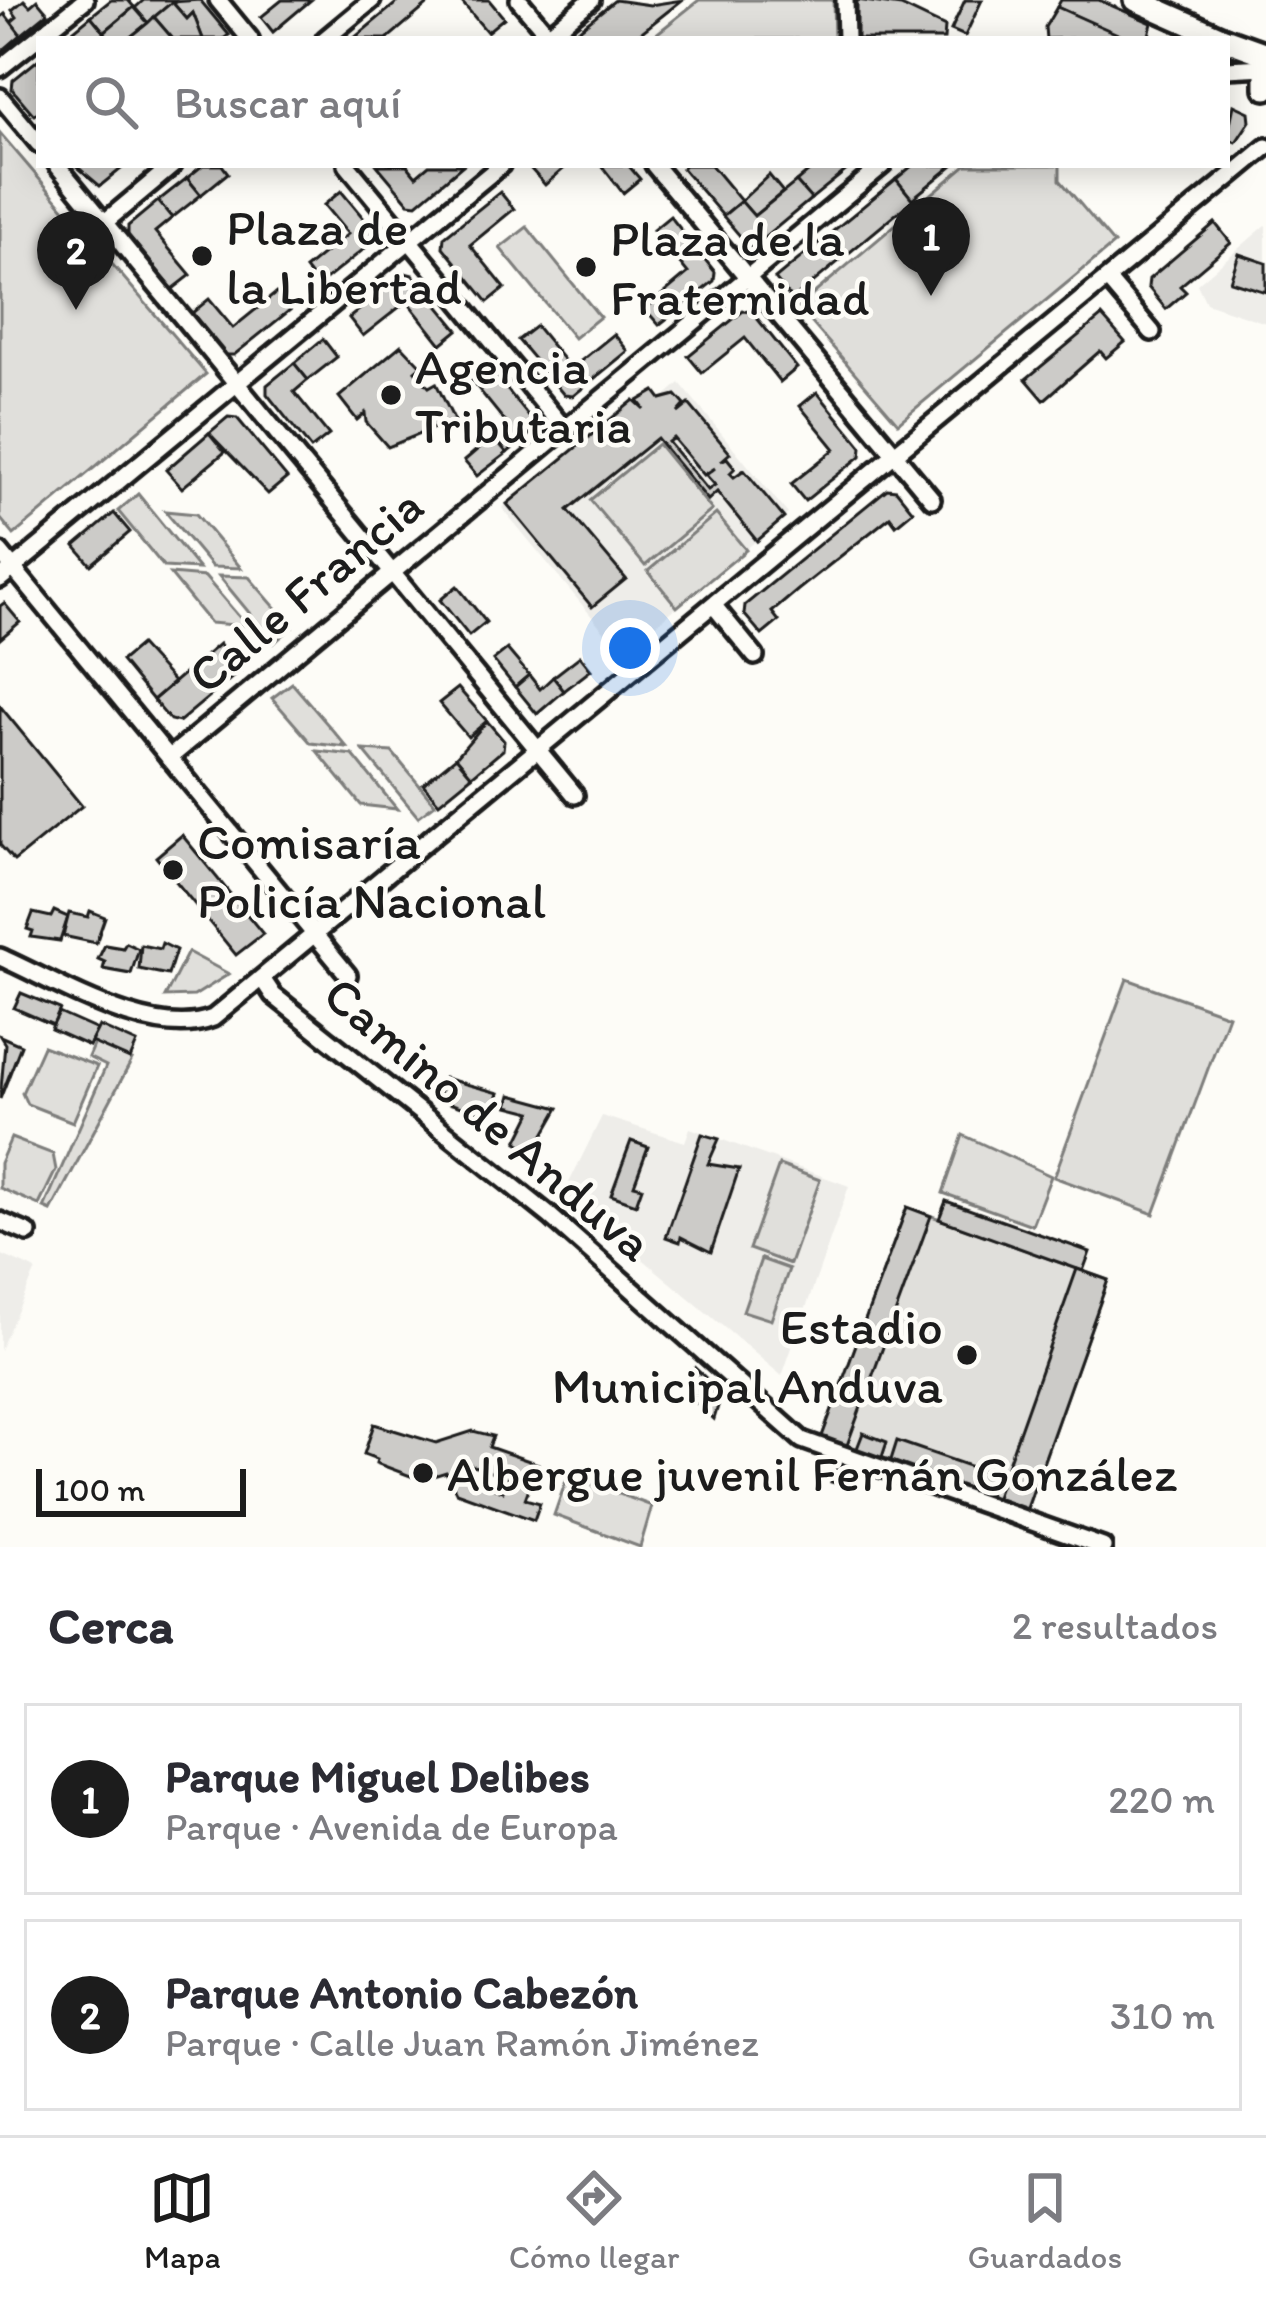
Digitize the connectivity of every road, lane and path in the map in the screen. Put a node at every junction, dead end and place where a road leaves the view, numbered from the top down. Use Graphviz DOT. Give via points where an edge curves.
graph roads {
  1 [pos="85,0"];
  2 [pos="218,0"];
  3 [pos="372,0"];
  4 [pos="519,0"];
  5 [pos="592,0"];
  6 [pos="845,0"];
  7 [pos="1136,0"];
  8 [pos="1180,29"];
  9 [pos="40,36"];
  10 [pos="248,36"];
  11 [pos="329,36"];
  12 [pos="549,36"];
  13 [pos="551,36"];
  14 [pos="846,36"];
  15 [pos="1209,36"];
  16 [pos="36,39"];
  17 [pos="1230,41"];
  18 [pos="1266,54"];
  19 [pos="1265,65"];
  20 [pos="0,68"];
  21 [pos="1230,69"];
  22 [pos="1266,88"];
  23 [pos="0,97"];
  24 [pos="36,140"];
  25 [pos="1266,148"];
  26 [pos="59,168"];
  27 [pos="169,168"];
  28 [pos="350,168"];
  29 [pos="497,168"];
  30 [pos="657,168"];
  31 [pos="879,168"];
  32 [pos="104,222"];
  33 [pos="410,240"];
  34 [pos="748,277"];
  35 [pos="1108,280"];
  36 [pos="1151,332"];
  37 [pos="236,382"];
  38 [pos="566,431"];
  39 [pos="897,456"];
  40 [pos="932,499"];
  41 [pos="0,552"];
  42 [pos="392,572"];
  43 [pos="6,573"];
  44 [pos="716,607"];
  45 [pos="755,656"];
  46 [pos="540,750"];
  47 [pos="169,758"];
  48 [pos="575,795"];
  49 [pos="316,936"];
  50 [pos="0,957"];
  51 [pos="348,975"];
  52 [pos="263,980"];
  53 [pos="0,1221"];
  54 [pos="28,1233"];
  55 [pos="1102,1547"];
  1 -- 9 [label="street"];
  2 -- 10 [label="street"];
  3 -- 11 [label="street"];
  4 -- 12 [label="street"];
  5 -- 13 [label="street"];
  6 -- 14 [label="street"];
  7 -- 8 [label="main road"];
  8 -- 15 [label="main road"];
  16 -- 20 [label="street"];
  17 -- 18 [label="main road"];
  19 -- 21 [label="street"];
  19 -- 22 [label="main road"];
  23 -- 24 [label="street"];
  25 -- 35 [label="street"];
  26 -- 32 [label="street"];
  27 -- 32 [label="street"];
  28 -- 33 [label="street"];
  29 -- 33 [label="street"];
  30 -- 34 [label="street"];
  31 -- 34 [label="street, Calle Francia"];
  32 -- 37 [label="street"];
  33 -- 37 [label="street"];
  33 -- 38 [label="street"];
  34 -- 38 [label="street, Calle Francia"];
  34 -- 39 [label="street"];
  35 -- 36 [label="street"];
  35 -- 39 [label="street"];
  37 -- 42 [label="street"];
  37 -- 43 [label="street"];
  38 -- 42 [label="street, Calle Francia"];
  39 -- 40 [label="street"];
  39 -- 44 [label="street"];
  41 -- 43 [label="street"];
  42 -- 46 [label="street"];
  42 -- 47 [label="street, Calle Francia"];
  43 -- 47 [label="street"];
  44 -- 45 [label="street"];
  44 -- 46 [label="street"];
  46 -- 48 [label="street"];
  46 -- 49 [label="street"];
  47 -- 49 [label="street"];
  49 -- 51 [label="street"];
  49 -- 52 [label="street"];
  50 -- 52 [label="street" via="148,1021 184,1027 213,1018"];
  52 -- 55 [label="street, Camino de Anduva" via="550,1216 802,1441"];
  53 -- 54 [label="street"];
}
